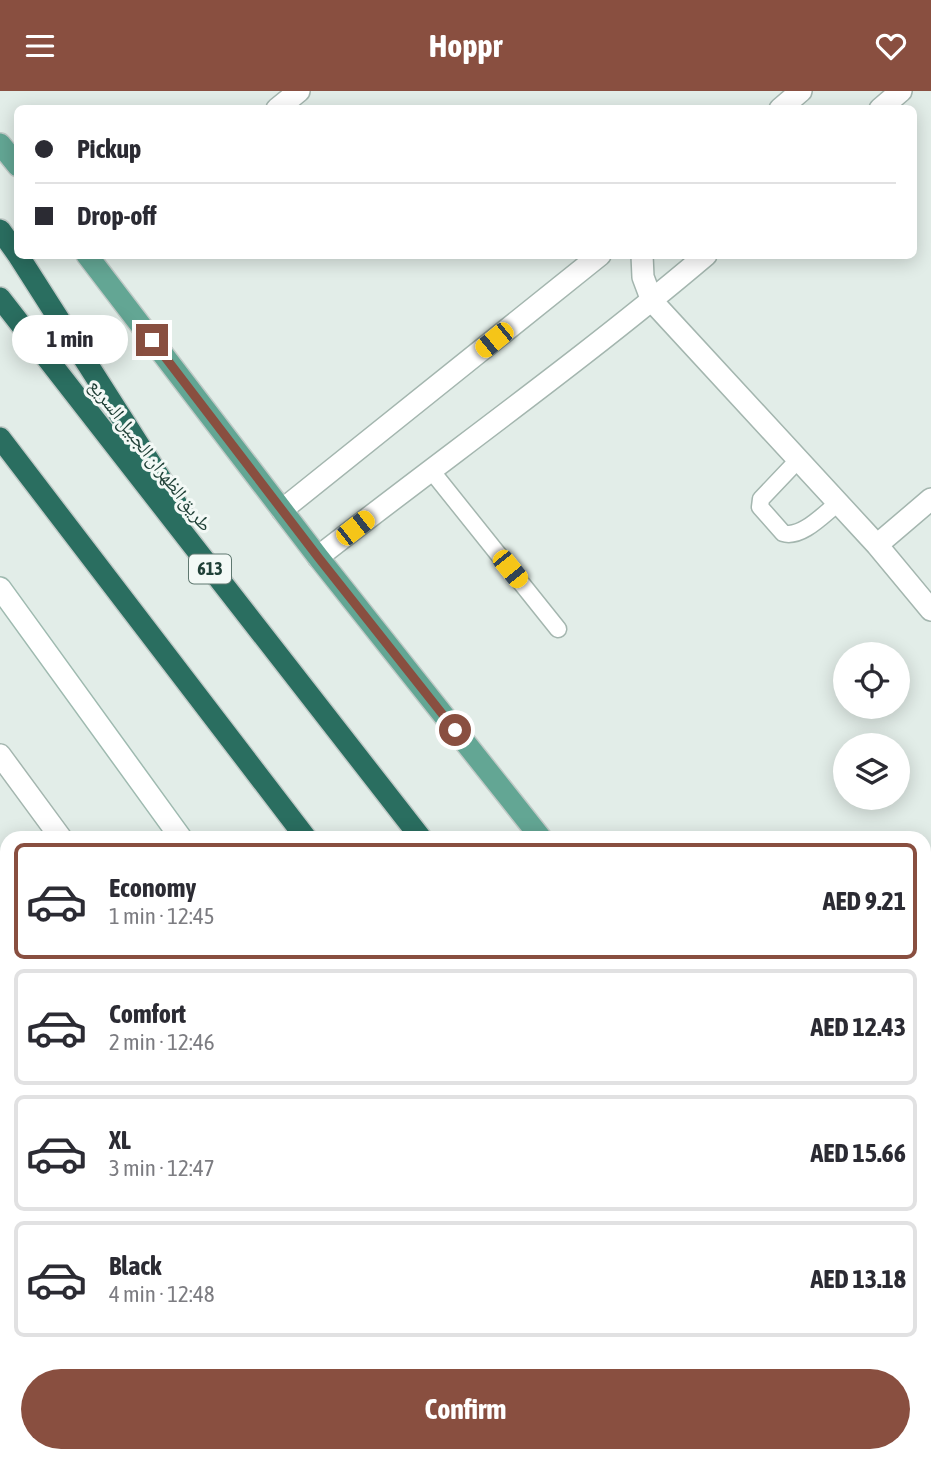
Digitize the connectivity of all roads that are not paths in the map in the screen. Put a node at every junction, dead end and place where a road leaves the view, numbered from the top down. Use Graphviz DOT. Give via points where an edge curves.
graph roads {
  1 [pos="299,91"];
  2 [pos="801,91"];
  3 [pos="901,91"];
  4 [pos="282,105"];
  5 [pos="785,105"];
  6 [pos="885,105"];
  7 [pos="0,144"];
  8 [pos="14,161"];
  9 [pos="0,230"];
  10 [pos="14,249"];
  11 [pos="21,259"];
  12 [pos="90,259"];
  13 [pos="595,259"];
  14 [pos="642,259"];
  15 [pos="701,259"];
  16 [pos="0,298"];
  17 [pos="652,301"];
  18 [pos="0,438"];
  19 [pos="798,460"];
  20 [pos="429,469"];
  21 [pos="931,499"];
  22 [pos="838,503"];
  23 [pos="282,510"];
  24 [pos="877,545"];
  25 [pos="318,557"];
  26 [pos="0,587"];
  27 [pos="931,610"];
  28 [pos="249,620"];
  29 [pos="558,629"];
  30 [pos="0,755"];
  31 [pos="56,831"];
  32 [pos="176,831"];
  33 [pos="301,831"];
  34 [pos="415,831"];
  35 [pos="535,831"];
  1 -- 4 [label="street"];
  2 -- 5 [label="street"];
  3 -- 6 [label="street"];
  7 -- 8 [label="main road"];
  9 -- 10 [label="highway"];
  11 -- 28 [label="highway"];
  12 -- 23 [label="main road"];
  13 -- 23 [label="street"];
  14 -- 17 [label="street"];
  15 -- 17 [label="street"];
  16 -- 28 [label="highway, طريق الظهران الجبيل السريع / 613"];
  17 -- 19 [label="street"];
  17 -- 20 [label="street"];
  18 -- 33 [label="highway"];
  19 -- 22 [label="street"];
  19 -- 22 [label="lane" via="761,499 761,507 783,533 797,533"];
  20 -- 25 [label="street"];
  20 -- 29 [label="lane"];
  21 -- 24 [label="street"];
  22 -- 24 [label="street"];
  23 -- 25 [label="main road"];
  24 -- 27 [label="street"];
  25 -- 35 [label="main road"];
  26 -- 32 [label="street"];
  28 -- 34 [label="highway, طريق الظهران الجبيل السريع / 613"];
  30 -- 31 [label="street"];
}
